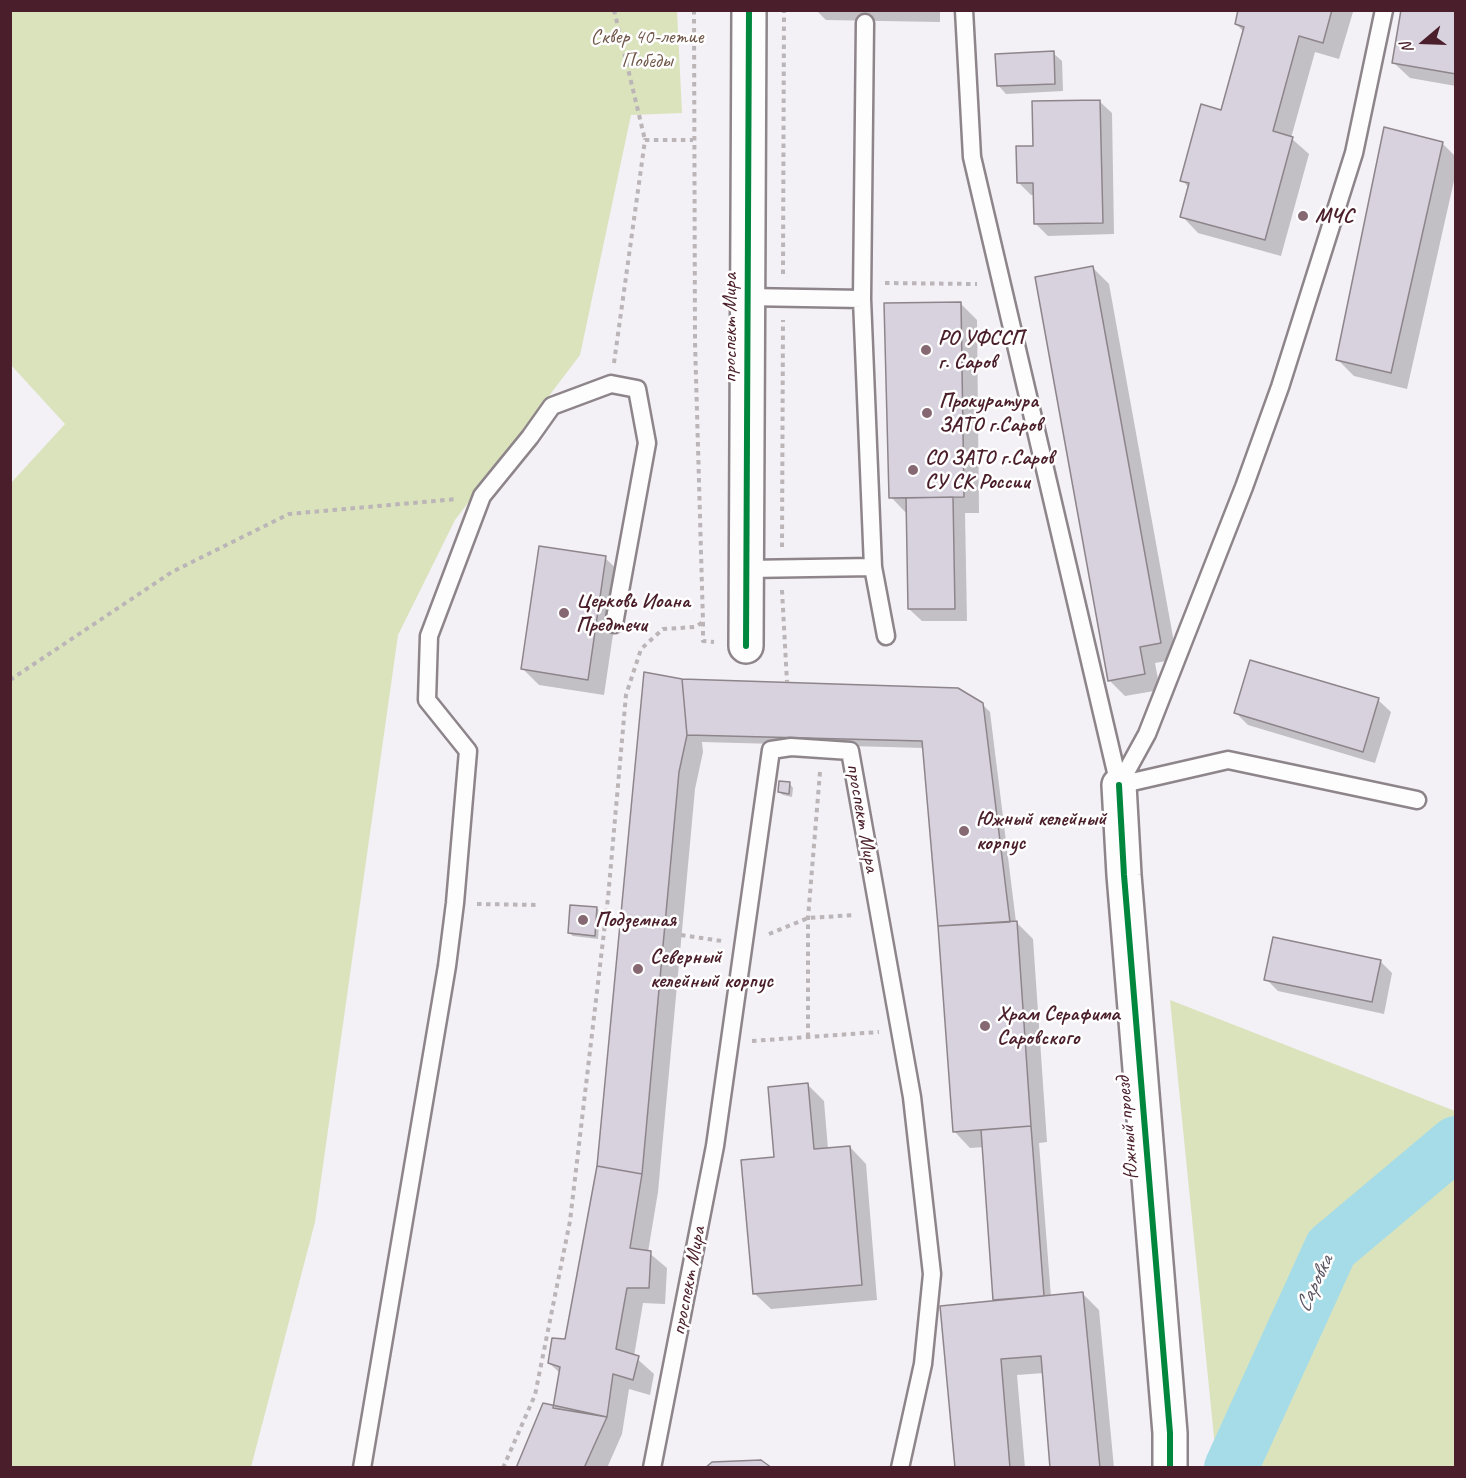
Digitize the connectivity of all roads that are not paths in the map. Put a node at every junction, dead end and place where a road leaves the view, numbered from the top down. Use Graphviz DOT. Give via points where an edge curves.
graph roads {
  1 [pos="749,10"];
  2 [pos="964,10"];
  3 [pos="1384,10"];
  4 [pos="865,23"];
  5 [pos="862,291"];
  6 [pos="746,297"];
  7 [pos="873,567"];
  8 [pos="747,568"];
  9 [pos="614,624"];
  10 [pos="886,636"];
  11 [pos="746,646"];
  12 [pos="1119,785"];
  13 [pos="1417,800"];
  14 [pos="362,1467"];
  15 [pos="652,1467"];
  16 [pos="900,1467"];
  17 [pos="1170,1467"];
  1 -- 6 [label="street, проспект Мира"];
  2 -- 12 [label="lane" via="972,157"];
  3 -- 12 [label="lane" via="1354,153 1280,387 1147,734"];
  4 -- 5 [label="lane"];
  5 -- 6 [label="lane"];
  5 -- 7 [label="lane"];
  6 -- 8 [label="street, проспект Мира"];
  7 -- 8 [label="lane"];
  7 -- 10 [label="lane"];
  8 -- 11 [label="street, проспект Мира"];
  9 -- 14 [label="lane" via="647,443 637,389 611,384 552,406 482,496 429,636 427,700 468,752 455,903"];
  12 -- 13 [label="lane" via="1228,760"];
  12 -- 17 [label="street, Южный проезд"];
  15 -- 16 [label="lane, проспект Мира" via="715,1146 771,750 791,747 850,751 912,1097 932,1274 923,1364"];
}
